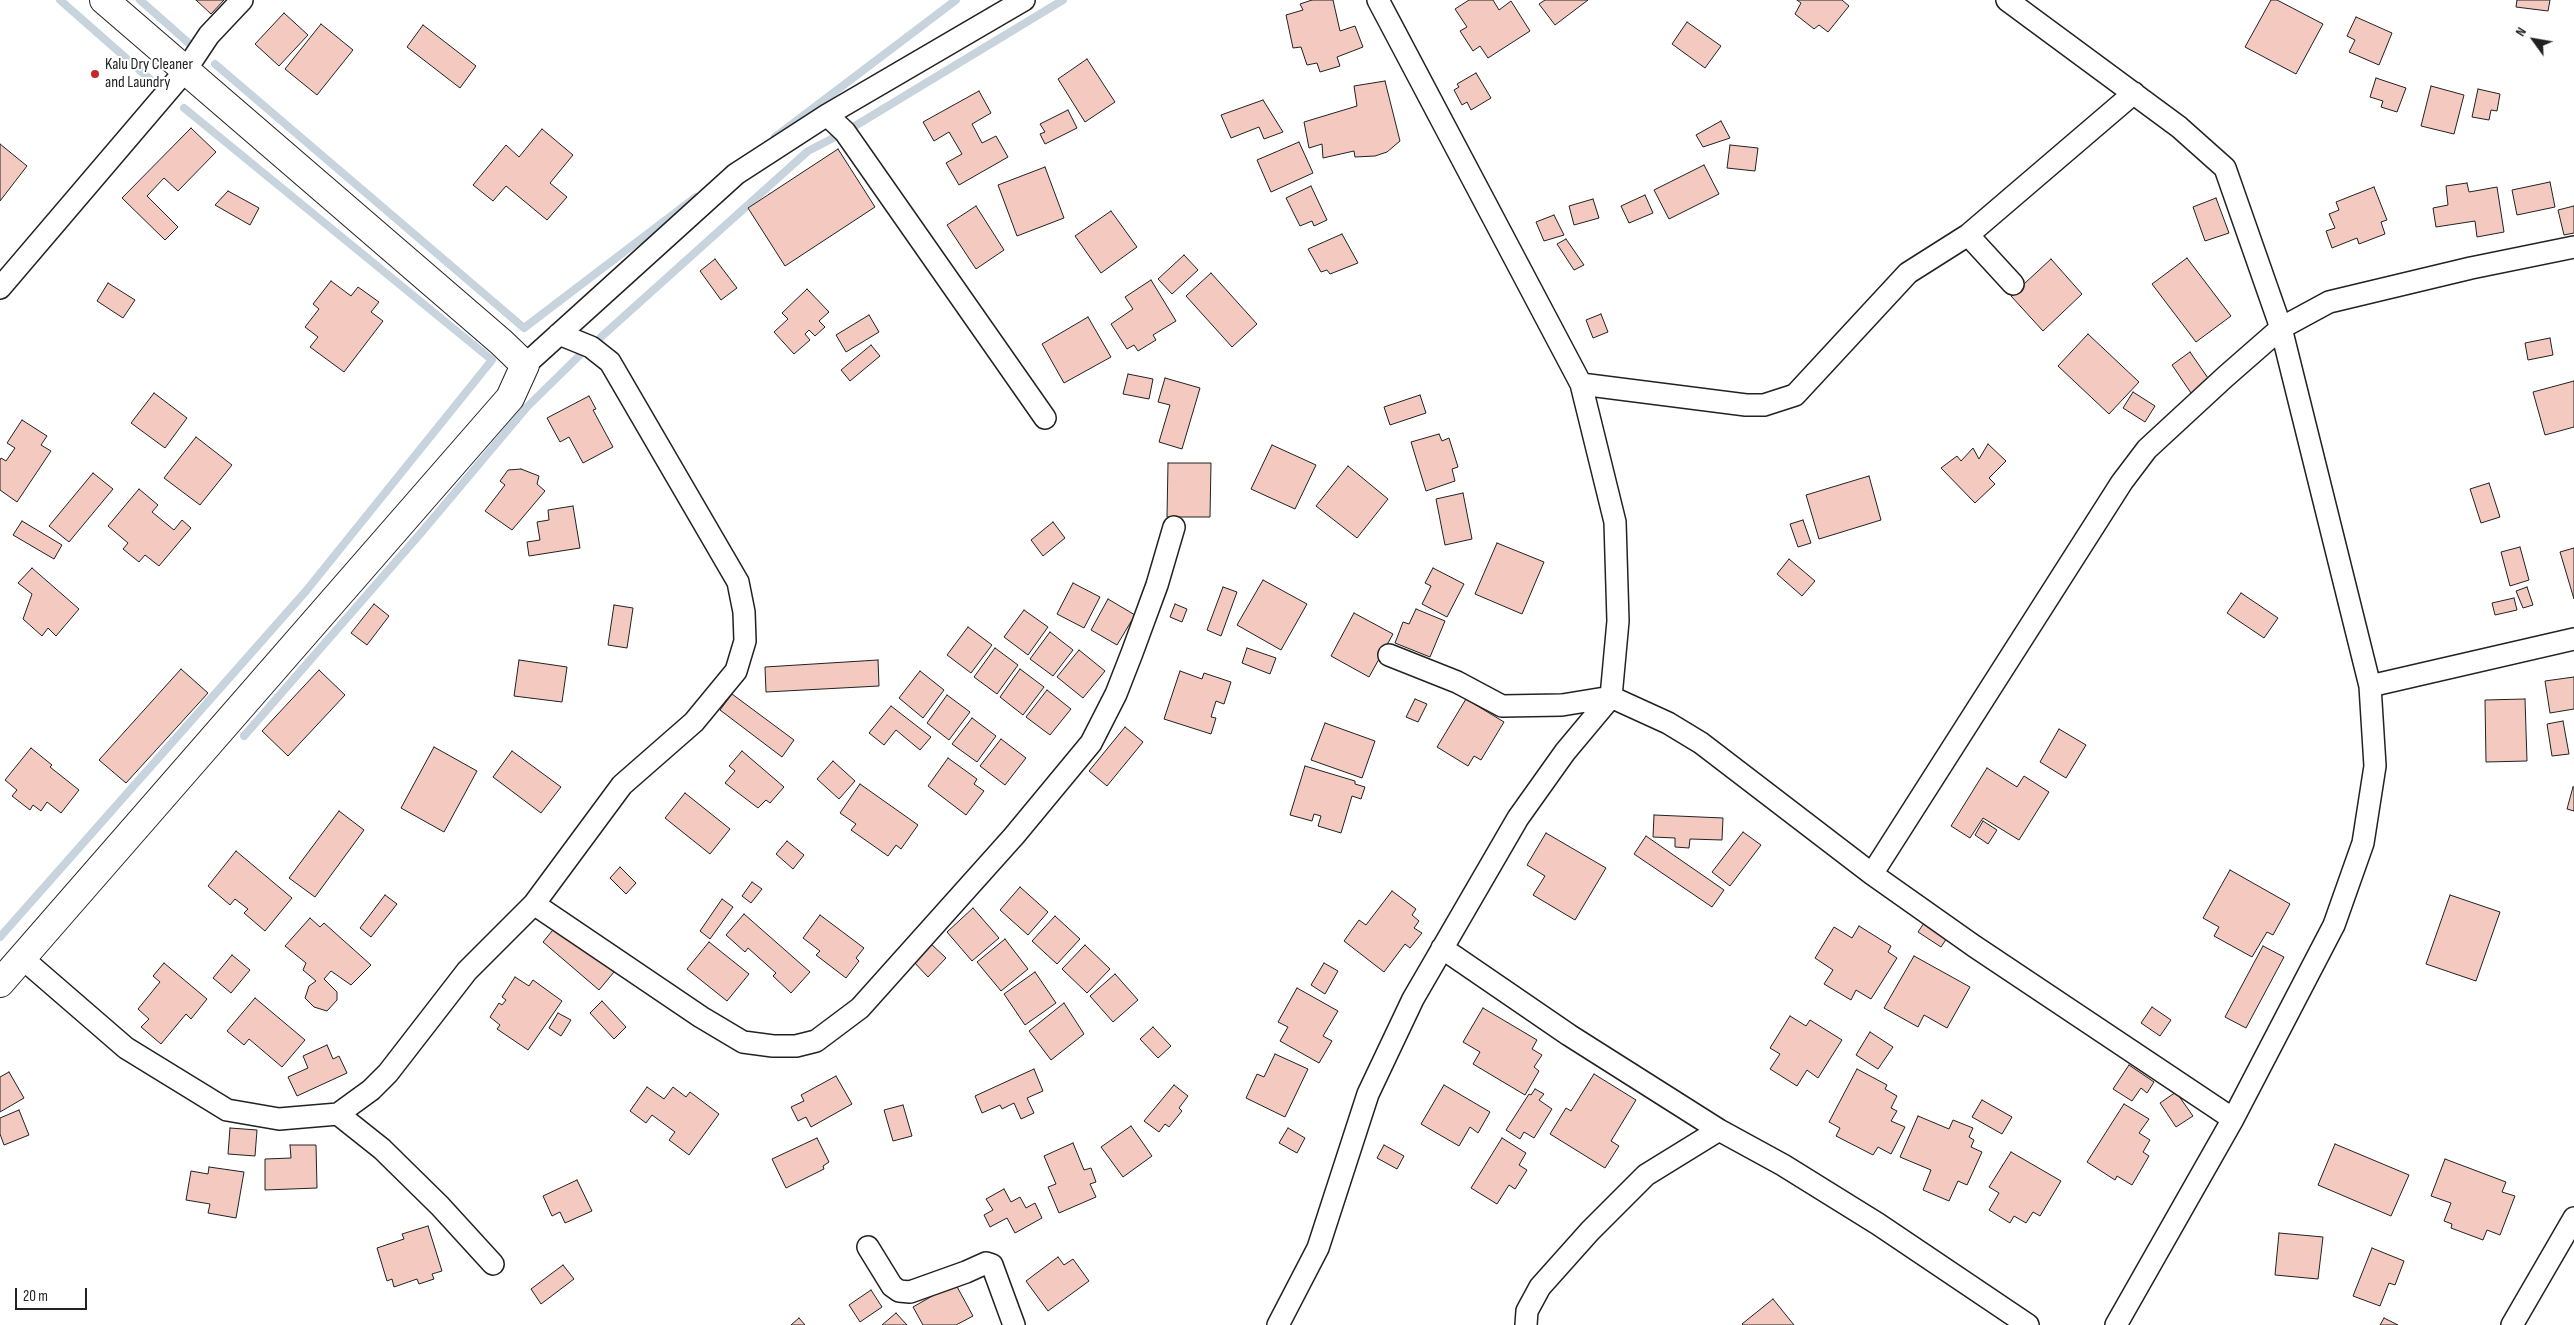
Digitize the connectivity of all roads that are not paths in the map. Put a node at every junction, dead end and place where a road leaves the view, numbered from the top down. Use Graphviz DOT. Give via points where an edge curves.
graph roads {
  1 [pos="104,0"];
  2 [pos="242,0"];
  3 [pos="1024,0"];
  4 [pos="1378,0"];
  5 [pos="2007,0"];
  6 [pos="185,72"];
  7 [pos="2134,93"];
  8 [pos="827,116"];
  9 [pos="1968,235"];
  10 [pos="2574,247"];
  11 [pos="2013,284"];
  12 [pos="0,288"];
  13 [pos="2281,328"];
  14 [pos="559,334"];
  15 [pos="525,365"];
  16 [pos="1581,384"];
  17 [pos="1045,418"];
  18 [pos="1174,527"];
  19 [pos="2574,639"];
  20 [pos="1388,655"];
  21 [pos="2370,686"];
  22 [pos="1610,697"];
  23 [pos="1872,874"];
  24 [pos="534,904"];
  25 [pos="1442,948"];
  26 [pos="22,958"];
  27 [pos="0,983"];
  28 [pos="338,1114"];
  29 [pos="2233,1119"];
  30 [pos="1719,1130"];
  31 [pos="2574,1218"];
  32 [pos="868,1247"];
  33 [pos="493,1264"];
  34 [pos="1014,1325"];
  35 [pos="1278,1325"];
  36 [pos="1526,1325"];
  37 [pos="2028,1325"];
  38 [pos="2116,1325"];
  39 [pos="2512,1325"];
  1 -- 6 [label="street"];
  2 -- 6 [label="street" via="205,40"];
  3 -- 8 [label="street"];
  4 -- 16 [label="street"];
  5 -- 7 [label="street"];
  6 -- 12 [label="street"];
  6 -- 15 [label="street"];
  7 -- 9 [label="street"];
  7 -- 13 [label="street" via="2225,168"];
  8 -- 14 [label="street" via="736,174"];
  8 -- 17 [label="street" via="845,132"];
  9 -- 11 [label="street"];
  9 -- 16 [label="street" via="1908,274 1795,395 1785,400 1764,405 1746,404"];
  10 -- 13 [label="street" via="2329,302"];
  13 -- 21 [label="street"];
  13 -- 23 [label="street" via="2147,449 2122,482"];
  14 -- 15 [label="street"];
  14 -- 24 [label="street" via="591,348 610,362 738,582 745,641 736,671 694,722 622,785"];
  15 -- 26 [label="street" via="510,398"];
  16 -- 22 [label="street" via="1615,522 1618,621"];
  18 -- 24 [label="street" via="1132,653 1091,742 1014,836 860,1008 816,1041 796,1046 743,1042"];
  19 -- 21 [label="street"];
  20 -- 22 [label="street" via="1457,682 1502,706 1562,705"];
  21 -- 29 [label="street" via="2375,766 2363,843 2334,925"];
  22 -- 23 [label="street" via="1668,723 1701,743"];
  22 -- 25 [label="street" via="1565,752 1518,818"];
  23 -- 29 [label="street"];
  24 -- 28 [label="street" via="467,971 388,1073"];
  25 -- 30 [label="street" via="1569,1035"];
  25 -- 35 [label="street" via="1413,999 1368,1094 1318,1248"];
  26 -- 27 [label="street"];
  26 -- 28 [label="street" via="126,1048 227,1110 279,1119"];
  28 -- 33 [label="street" via="395,1162"];
  29 -- 38 [label="street"];
  30 -- 36 [label="street" via="1646,1175 1590,1231 1540,1287 1527,1311"];
  30 -- 37 [label="street" via="1878,1224"];
  31 -- 39 [label="street"];
  32 -- 34 [label="street" via="892,1286 899,1291 910,1292 986,1262 992,1264"];
}
